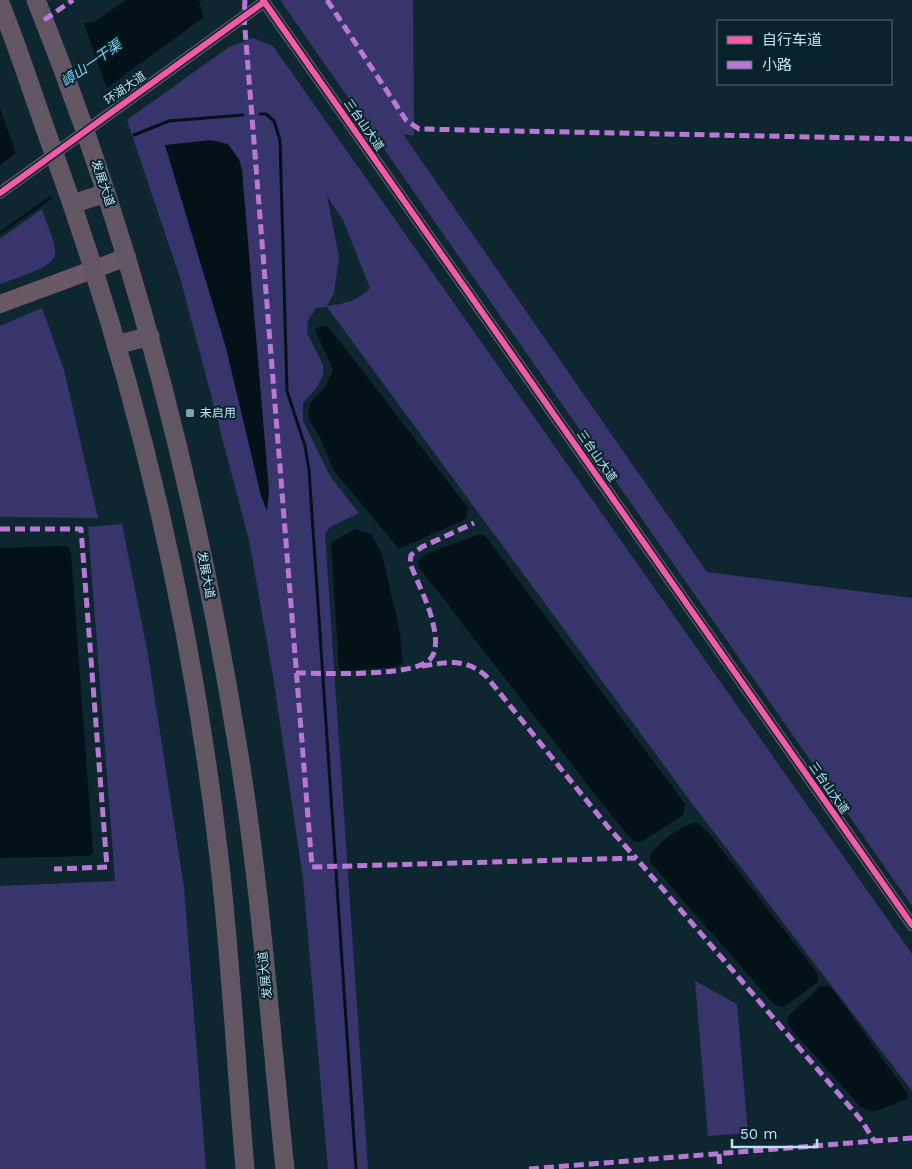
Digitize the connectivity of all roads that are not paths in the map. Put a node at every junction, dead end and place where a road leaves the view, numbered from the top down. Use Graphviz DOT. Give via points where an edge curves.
graph roads {
  1 [pos="36,0"];
  2 [pos="264,1"];
  3 [pos="0,4"];
  4 [pos="83,125"];
  5 [pos="52,148"];
  6 [pos="0,193"];
  7 [pos="106,193"];
  8 [pos="72,204"];
  9 [pos="127,257"];
  10 [pos="94,269"];
  11 [pos="0,304"];
  12 [pos="150,336"];
  13 [pos="116,344"];
  14 [pos="912,925"];
  15 [pos="245,1169"];
  16 [pos="285,1169"];
  1 -- 4 [label="main road, 发展大道"];
  2 -- 4 [label="street, 环湖大道"];
  2 -- 14 [label="street, 三台山大道"];
  3 -- 5 [label="main road"];
  4 -- 5 [label="street, 环湖大道"];
  4 -- 7 [label="main road, 发展大道"];
  5 -- 6 [label="street, 环湖大道"];
  5 -- 8 [label="main road"];
  7 -- 8 [label="main road"];
  7 -- 9 [label="main road, 发展大道"];
  8 -- 10 [label="main road"];
  9 -- 10 [label="main road"];
  9 -- 12 [label="main road, 发展大道"];
  10 -- 11 [label="main road"];
  10 -- 13 [label="main road"];
  12 -- 13 [label="main road"];
  12 -- 16 [label="main road, 发展大道" via="196,524 238,749 250,833"];
  13 -- 15 [label="main road" via="182,614 208,775 220,860"];
}
